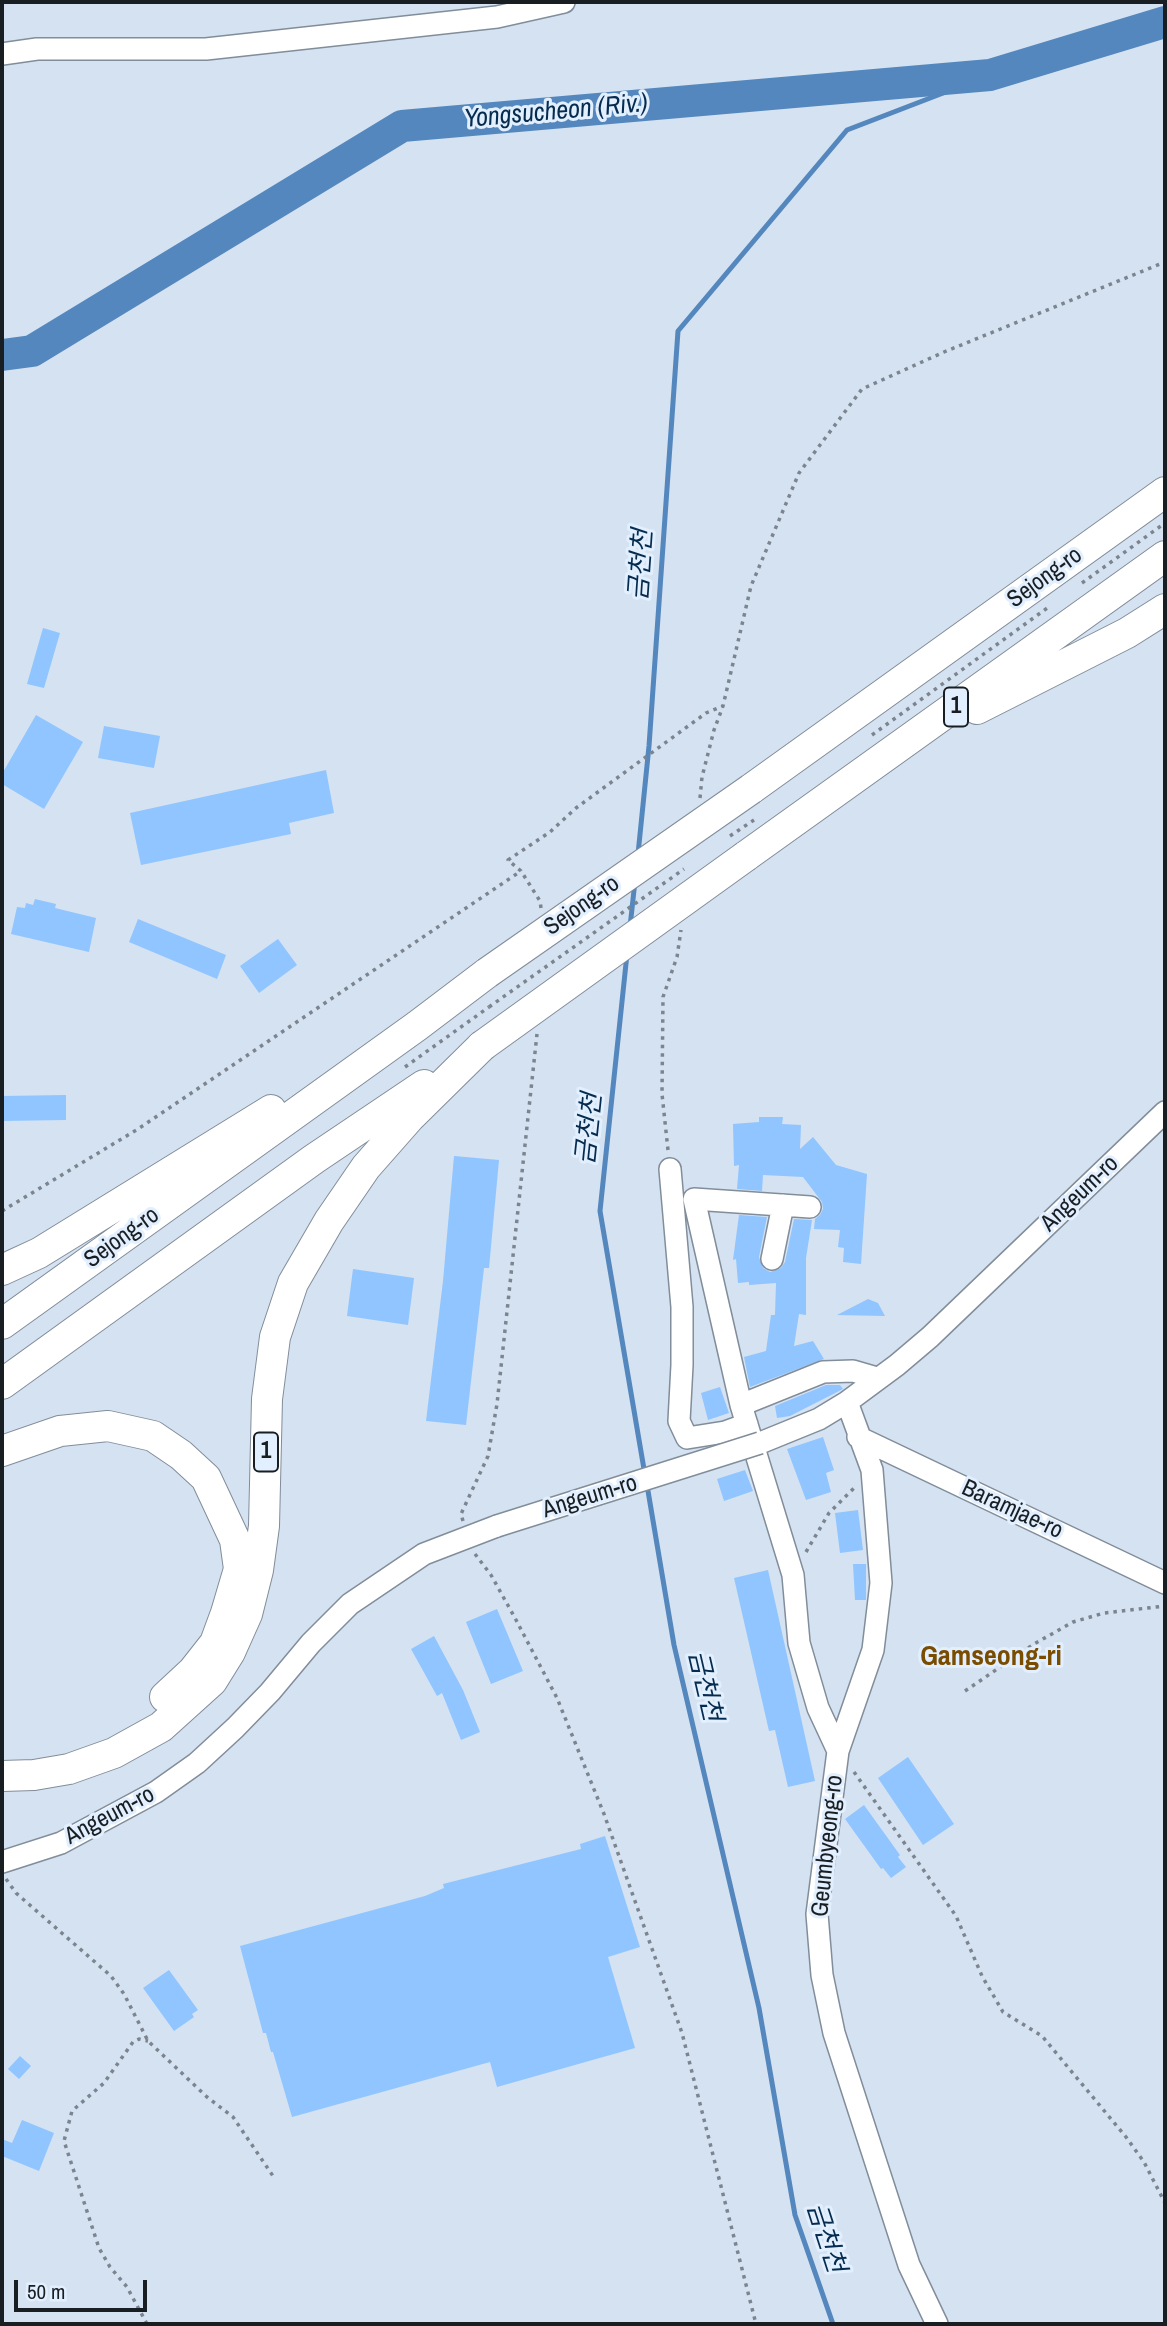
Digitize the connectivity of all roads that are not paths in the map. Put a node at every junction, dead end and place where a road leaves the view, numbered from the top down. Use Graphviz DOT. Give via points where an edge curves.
graph roads {
  1 [pos="565,2"];
  2 [pos="2,54"];
  3 [pos="1165,492"];
  4 [pos="1165,556"];
  5 [pos="1165,609"];
  6 [pos="878,746"];
  7 [pos="417,1026"];
  8 [pos="482,1046"];
  9 [pos="1165,1112"];
  10 [pos="670,1169"];
  11 [pos="783,1205"];
  12 [pos="810,1207"];
  13 [pos="772,1259"];
  14 [pos="2,1270"];
  15 [pos="2,1324"];
  16 [pos="877,1378"];
  17 [pos="2,1384"];
  18 [pos="847,1402"];
  19 [pos="744,1414"];
  20 [pos="858,1437"];
  21 [pos="2,1451"];
  22 [pos="1165,1583"];
  23 [pos="838,1751"];
  24 [pos="2,1758"];
  25 [pos="2,1776"];
  26 [pos="2,1862"];
  27 [pos="937,2324"];
  1 -- 2 [label="street" via="497,17 206,49 37,49"];
  3 -- 7 [label="highway, Sejong-ro / 1, bridge"];
  4 -- 6 [label="highway, Sejong-ro / 1"];
  5 -- 6 [label="highway" via="1127,633"];
  6 -- 8 [label="highway, Sejong-ro / 1, bridge" via="733,850"];
  7 -- 14 [label="highway, 1" via="260,1115 39,1253"];
  7 -- 15 [label="highway, Sejong-ro"];
  8 -- 17 [label="highway, Sejong-ro" via="314,1159"];
  8 -- 25 [label="highway, 1" via="366,1167 293,1283 275,1337 267,1399 264,1526 258,1570 247,1614 212,1681 162,1727 114,1753 69,1769"];
  9 -- 16 [label="street, Angeum-ro" via="930,1337"];
  10 -- 19 [label="street" via="682,1307 679,1421 687,1438 725,1432"];
  11 -- 12 [label="street"];
  11 -- 13 [label="street"];
  11 -- 19 [label="street" via="694,1199"];
  16 -- 18 [label="street, Angeum-ro"];
  16 -- 19 [label="street" via="853,1371 824,1371"];
  18 -- 20 [label="street, Geumbyeong-ro"];
  18 -- 26 [label="street, Angeum-ro, bridge" via="760,1443 497,1526 424,1554 350,1604 236,1728 197,1763 61,1843"];
  19 -- 23 [label="street" via="793,1575 799,1643 818,1708"];
  20 -- 22 [label="street, Baramjae-ro"];
  20 -- 23 [label="street, Geumbyeong-ro" via="872,1470 881,1583 873,1650"];
  21 -- 24 [label="highway" via="60,1431 108,1426 153,1436 206,1478 235,1540 239,1569 215,1643 148,1713 86,1747"];
  23 -- 27 [label="street, Geumbyeong-ro" via="817,1914 822,1975 834,2034 909,2266"];
}
